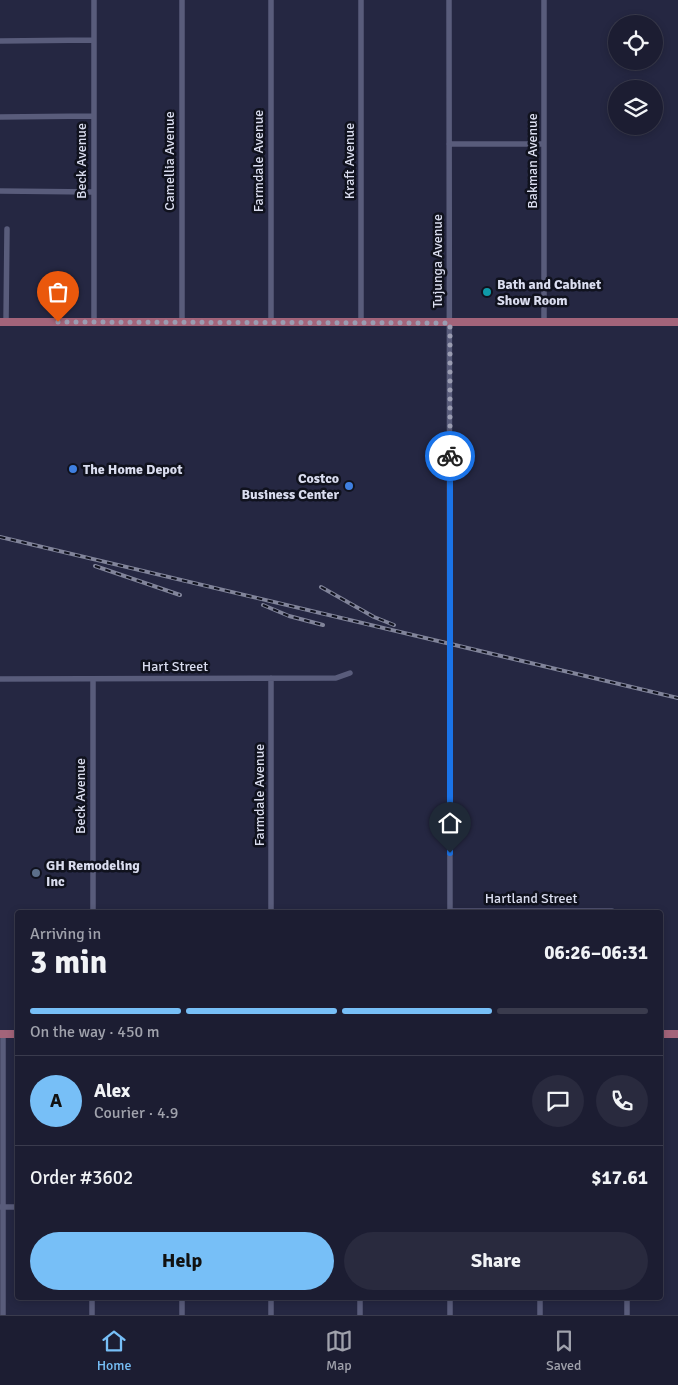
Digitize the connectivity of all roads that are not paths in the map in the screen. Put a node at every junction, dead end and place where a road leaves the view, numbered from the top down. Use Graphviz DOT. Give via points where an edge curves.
graph roads {
  1 [pos="94,0"];
  2 [pos="182,0"];
  3 [pos="271,0"];
  4 [pos="361,0"];
  5 [pos="449,0"];
  6 [pos="544,0"];
  7 [pos="93,40"];
  8 [pos="0,41"];
  9 [pos="93,116"];
  10 [pos="0,117"];
  11 [pos="449,144"];
  12 [pos="544,144"];
  13 [pos="0,192"];
  14 [pos="93,192"];
  15 [pos="7,229"];
  16 [pos="3,322"];
  17 [pos="94,322"];
  18 [pos="182,322"];
  19 [pos="271,322"];
  20 [pos="544,322"];
  21 [pos="678,322"];
  22 [pos="361,323"];
  23 [pos="450,323"];
  24 [pos="350,673"];
  25 [pos="271,678"];
  26 [pos="0,679"];
  27 [pos="93,679"];
  28 [pos="93,910"];
  29 [pos="271,910"];
  30 [pos="450,910"];
  31 [pos="2,1034"];
  32 [pos="15,1034"];
  33 [pos="663,1034"];
  34 [pos="678,1034"];
  35 [pos="2,1207"];
  36 [pos="15,1207"];
  37 [pos="92,1300"];
  38 [pos="182,1300"];
  39 [pos="271,1300"];
  40 [pos="360,1300"];
  41 [pos="450,1300"];
  42 [pos="540,1300"];
  43 [pos="627,1300"];
  44 [pos="3,1315"];
  45 [pos="92,1315"];
  46 [pos="182,1315"];
  47 [pos="271,1315"];
  48 [pos="360,1315"];
  49 [pos="450,1315"];
  50 [pos="540,1315"];
  51 [pos="627,1315"];
  1 -- 7 [label="street, Beck Avenue"];
  2 -- 18 [label="street, Camellia Avenue"];
  3 -- 19 [label="street, Farmdale Avenue"];
  4 -- 22 [label="street, Kraft Avenue"];
  5 -- 11 [label="street, Tujunga Avenue"];
  6 -- 12 [label="street, Bakman Avenue"];
  7 -- 8 [label="street"];
  7 -- 9 [label="street, Beck Avenue"];
  9 -- 10 [label="street"];
  9 -- 14 [label="street, Beck Avenue"];
  11 -- 12 [label="street"];
  11 -- 23 [label="street, Tujunga Avenue"];
  12 -- 20 [label="street, Bakman Avenue"];
  13 -- 14 [label="street"];
  14 -- 17 [label="street, Beck Avenue"];
  15 -- 16 [label="street"];
  16 -- 17 [label="main road"];
  17 -- 18 [label="main road"];
  18 -- 19 [label="main road"];
  19 -- 22 [label="main road"];
  20 -- 21 [label="main road"];
  20 -- 23 [label="main road"];
  22 -- 23 [label="main road"];
  23 -- 30 [label="street, Tujunga Avenue"];
  24 -- 25 [label="street, Hart Street" via="336,678"];
  25 -- 27 [label="street, Hart Street"];
  25 -- 29 [label="street, Farmdale Avenue"];
  26 -- 27 [label="street, Hart Street"];
  27 -- 28 [label="street, Beck Avenue"];
  31 -- 32 [label="main road"];
  31 -- 35 [label="street"];
  33 -- 34 [label="main road"];
  35 -- 36 [label="street"];
  35 -- 44 [label="street"];
  37 -- 45 [label="street"];
  38 -- 46 [label="street"];
  39 -- 47 [label="street"];
  40 -- 48 [label="street"];
  41 -- 49 [label="street"];
  42 -- 50 [label="street"];
  43 -- 51 [label="street"];
}
